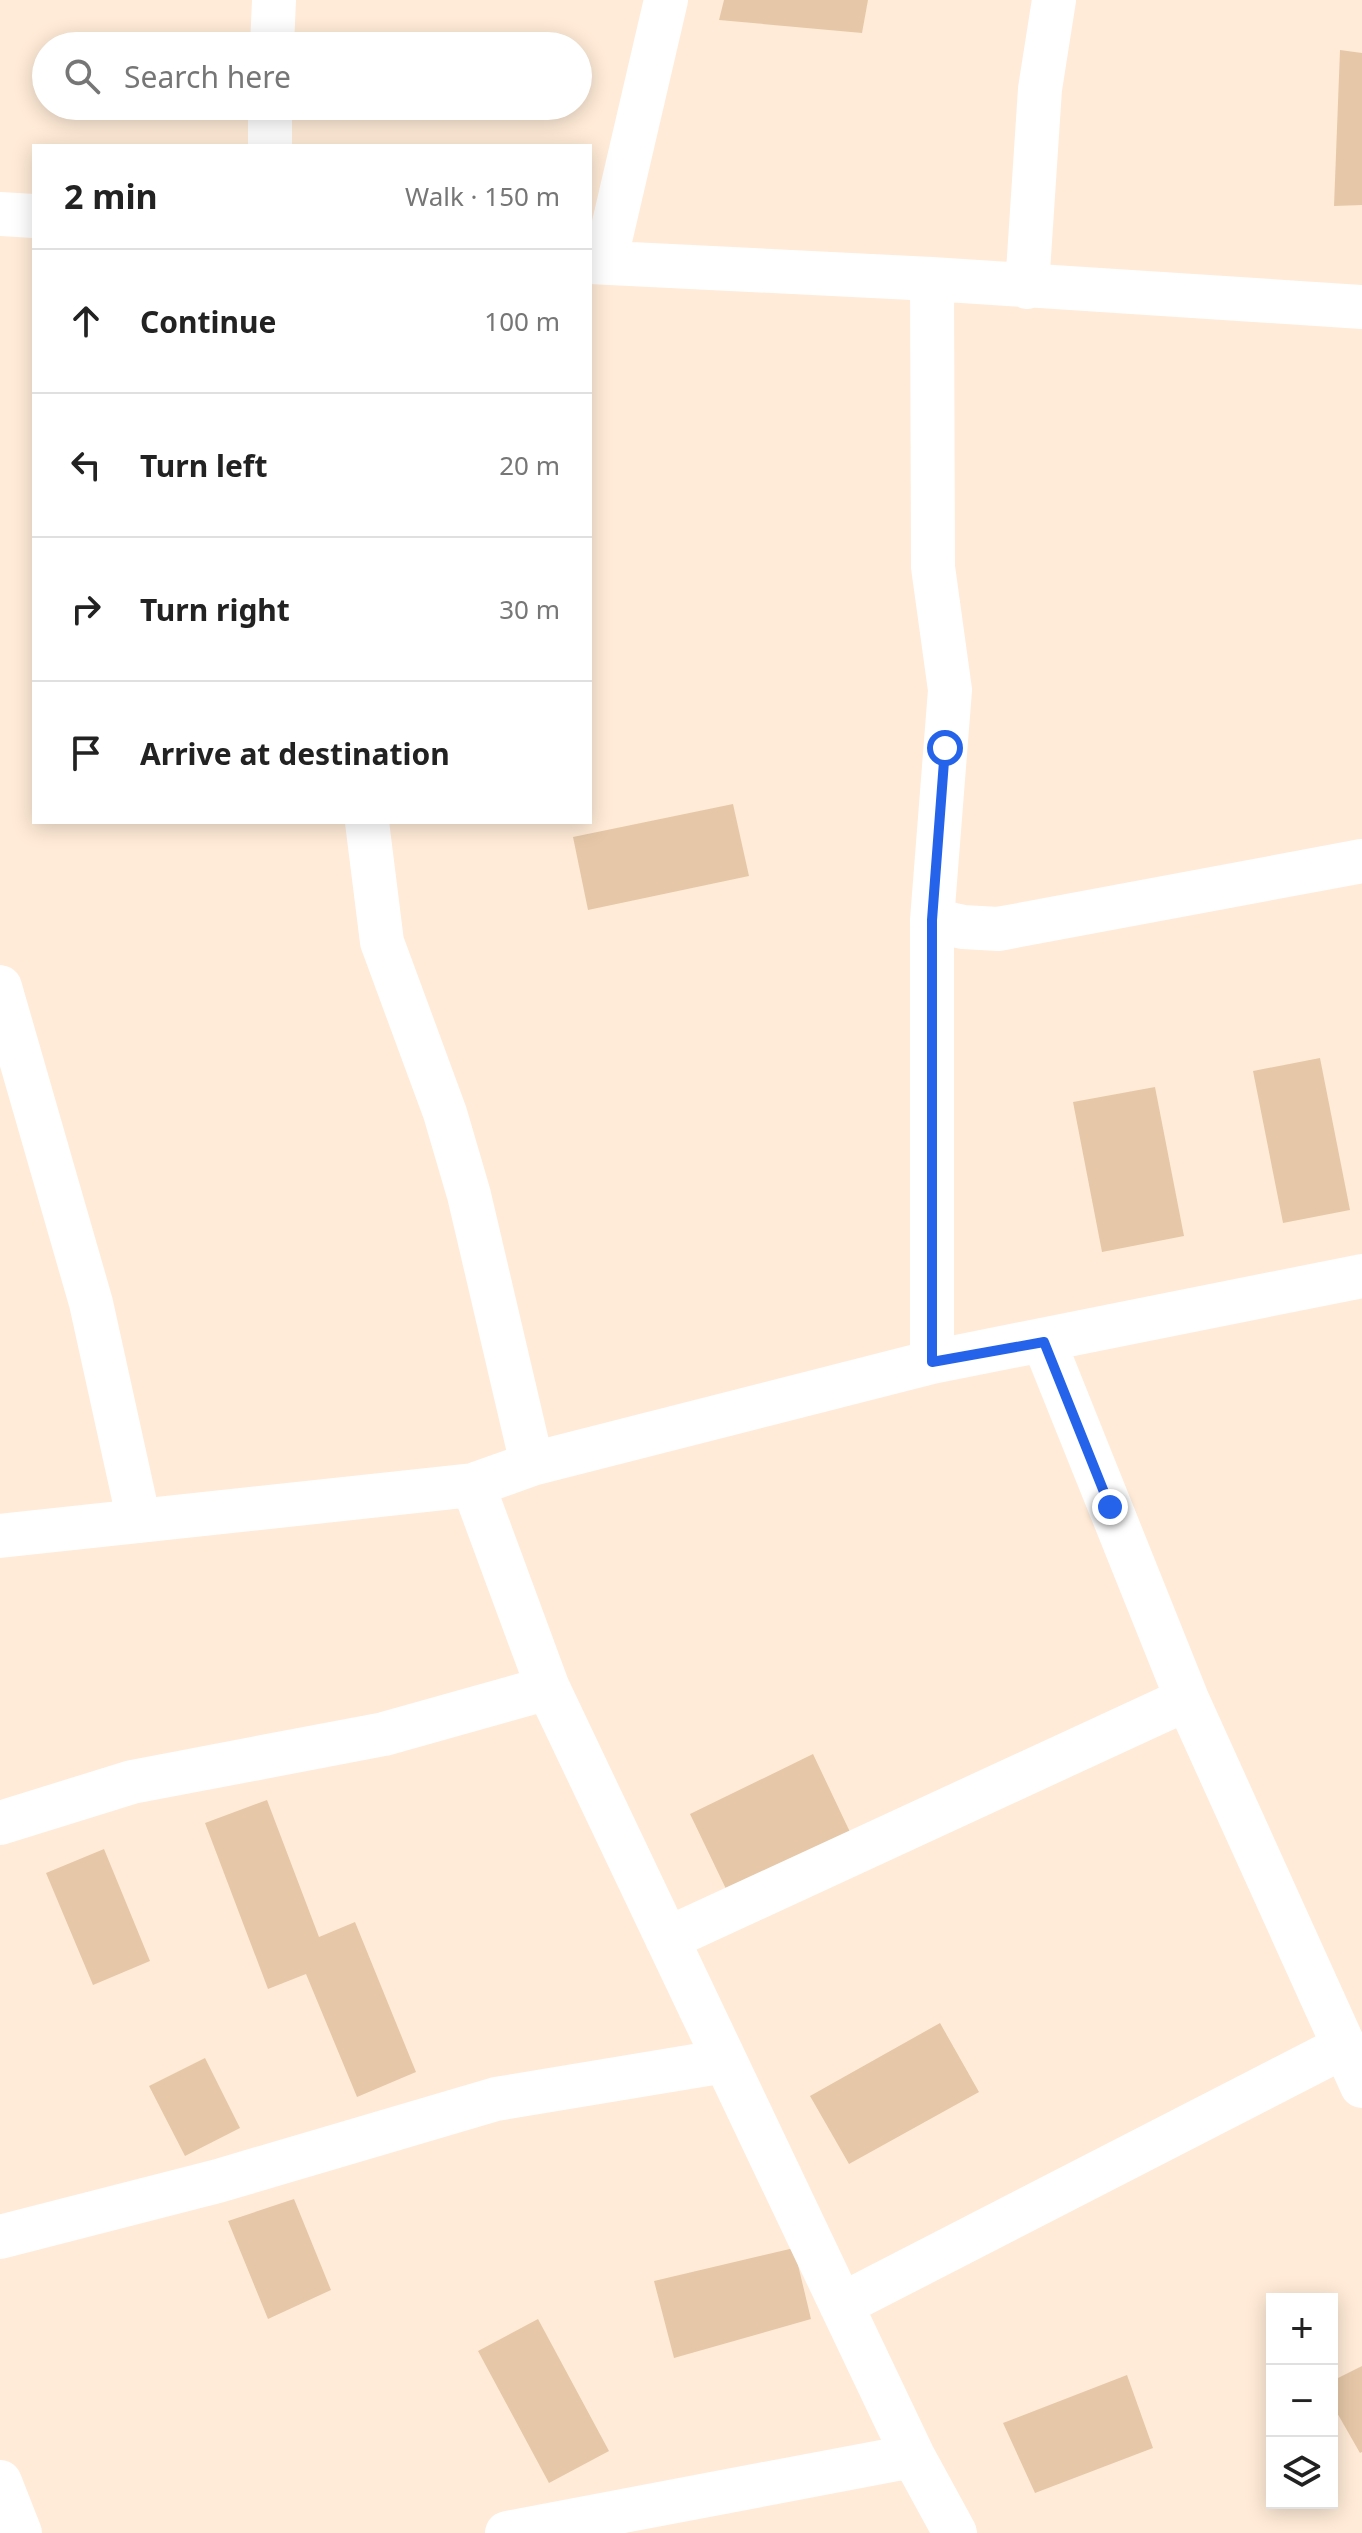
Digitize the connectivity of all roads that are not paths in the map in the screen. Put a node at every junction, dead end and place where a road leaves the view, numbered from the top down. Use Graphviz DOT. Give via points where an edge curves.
graph roads {
  1 [pos="274,0"];
  2 [pos="666,0"];
  3 [pos="1054,0"];
  4 [pos="273,32"];
  5 [pos="270,120"];
  6 [pos="270,144"];
  7 [pos="0,214"];
  8 [pos="32,216"];
  9 [pos="598,262"];
  10 [pos="932,279"];
  11 [pos="1027,287"];
  12 [pos="1362,307"];
  13 [pos="367,824"];
  14 [pos="1362,861"];
  15 [pos="932,920"];
  16 [pos="0,987"];
  17 [pos="1362,1276"];
  18 [pos="1044,1342"];
  19 [pos="932,1362"];
  20 [pos="532,1464"];
  21 [pos="473,1485"];
  22 [pos="139,1521"];
  23 [pos="0,1536"];
  24 [pos="548,1688"];
  25 [pos="1187,1699"];
  26 [pos="0,1823"];
  27 [pos="667,1939"];
  28 [pos="1345,2046"];
  29 [pos="725,2061"];
  30 [pos="1362,2086"];
  31 [pos="0,2237"];
  32 [pos="841,2305"];
  33 [pos="913,2456"];
  34 [pos="0,2482"];
  35 [pos="20,2533"];
  36 [pos="507,2533"];
  37 [pos="955,2533"];
  1 -- 4 [label="street"];
  2 -- 9 [label="street"];
  3 -- 11 [label="street" via="1040,89"];
  5 -- 6 [label="street"];
  7 -- 8 [label="street"];
  9 -- 10 [label="street"];
  10 -- 11 [label="street"];
  10 -- 15 [label="street" via="933,567 950,690"];
  11 -- 12 [label="street"];
  13 -- 20 [label="street" via="382,942 469,1195"];
  14 -- 15 [label="street" via="998,929"];
  15 -- 19 [label="street"];
  16 -- 22 [label="street" via="91,1303"];
  17 -- 18 [label="street"];
  18 -- 19 [label="street"];
  18 -- 25 [label="street"];
  19 -- 20 [label="street"];
  20 -- 21 [label="street"];
  21 -- 22 [label="street"];
  21 -- 24 [label="street"];
  22 -- 23 [label="street"];
  24 -- 26 [label="street" via="384,1734 132,1782"];
  24 -- 27 [label="street"];
  25 -- 27 [label="street"];
  25 -- 28 [label="street"];
  27 -- 29 [label="street"];
  28 -- 30 [label="street"];
  28 -- 32 [label="street"];
  29 -- 31 [label="street" via="496,2099 218,2181"];
  29 -- 32 [label="street"];
  32 -- 33 [label="street"];
  33 -- 36 [label="street"];
  33 -- 37 [label="street"];
  34 -- 35 [label="street"];
}
